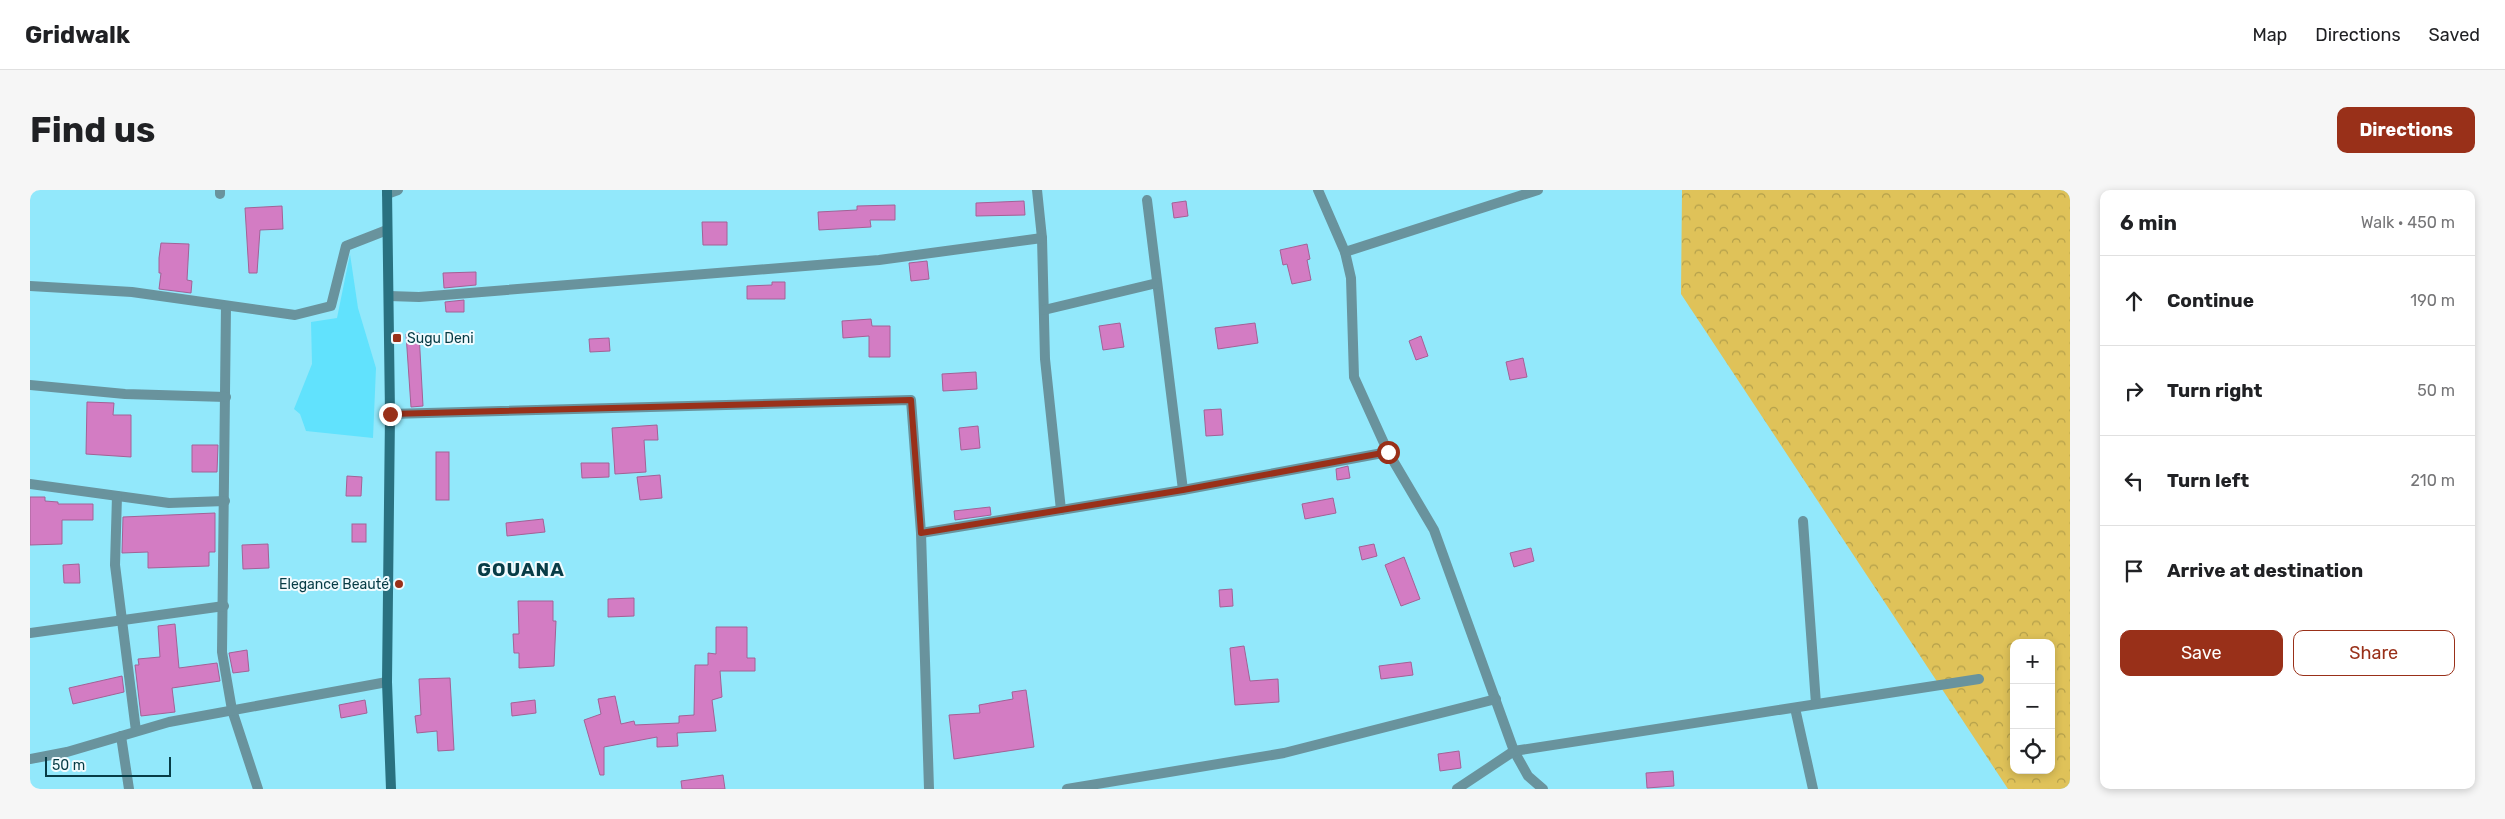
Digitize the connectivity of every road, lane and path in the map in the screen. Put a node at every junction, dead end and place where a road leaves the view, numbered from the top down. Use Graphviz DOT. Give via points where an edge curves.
graph roads {
  1 [pos="398,190"];
  2 [pos="1037,190"];
  3 [pos="1318,190"];
  4 [pos="1538,190"];
  5 [pos="387,192"];
  6 [pos="1147,200"];
  7 [pos="387,230"];
  8 [pos="1042,238"];
  9 [pos="1345,252"];
  10 [pos="1157,283"];
  11 [pos="30,286"];
  12 [pos="389,296"];
  13 [pos="226,306"];
  14 [pos="1044,310"];
  15 [pos="30,385"];
  16 [pos="226,397"];
  17 [pos="390,414"];
  18 [pos="1388,452"];
  19 [pos="30,484"];
  20 [pos="1183,490"];
  21 [pos="117,496"];
  22 [pos="225,501"];
  23 [pos="1061,510"];
  24 [pos="1803,520"];
  25 [pos="921,533"];
  26 [pos="224,606"];
  27 [pos="122,620"];
  28 [pos="30,634"];
  29 [pos="1979,679"];
  30 [pos="387,682"];
  31 [pos="1496,699"];
  32 [pos="1816,704"];
  33 [pos="1795,708"];
  34 [pos="232,710"];
  35 [pos="136,731"];
  36 [pos="121,736"];
  37 [pos="1514,750"];
  38 [pos="30,759"];
  39 [pos="129,789"];
  40 [pos="258,789"];
  41 [pos="391,789"];
  42 [pos="929,789"];
  43 [pos="1066,789"];
  44 [pos="1457,789"];
  45 [pos="1543,789"];
  46 [pos="1812,789"];
  1 -- 5 [label="street"];
  2 -- 8 [label="street"];
  3 -- 9 [label="street"];
  4 -- 9 [label="street"];
  5 -- 7 [label="street"];
  6 -- 10 [label="street"];
  7 -- 12 [label="street"];
  7 -- 13 [label="street" via="346,246 331,306 295,315"];
  8 -- 12 [label="street" via="879,260 419,297"];
  8 -- 14 [label="street"];
  9 -- 18 [label="street" via="1351,278 1354,377"];
  10 -- 14 [label="street"];
  10 -- 20 [label="street"];
  11 -- 13 [label="street" via="132,292"];
  12 -- 17 [label="street"];
  13 -- 16 [label="street"];
  14 -- 23 [label="street" via="1045,359"];
  15 -- 16 [label="street" via="125,394"];
  16 -- 22 [label="street"];
  17 -- 25 [label="street" via="911,400"];
  17 -- 30 [label="street"];
  18 -- 20 [label="street"];
  18 -- 31 [label="street" via="1434,530"];
  19 -- 21 [label="street"];
  20 -- 23 [label="street"];
  21 -- 22 [label="street" via="169,503"];
  21 -- 27 [label="street" via="115,565"];
  22 -- 26 [label="street"];
  23 -- 25 [label="street"];
  24 -- 32 [label="street"];
  25 -- 42 [label="street"];
  26 -- 27 [label="street"];
  26 -- 34 [label="street" via="222,652"];
  27 -- 28 [label="street"];
  27 -- 35 [label="street"];
  29 -- 32 [label="street"];
  30 -- 34 [label="street"];
  30 -- 41 [label="street"];
  31 -- 37 [label="street"];
  31 -- 43 [label="street" via="1284,753"];
  32 -- 33 [label="street"];
  33 -- 37 [label="street"];
  33 -- 46 [label="street"];
  34 -- 35 [label="street"];
  34 -- 40 [label="street"];
  35 -- 36 [label="street"];
  36 -- 38 [label="street"];
  36 -- 39 [label="street"];
  37 -- 44 [label="street"];
  37 -- 45 [label="street" via="1528,776"];
}
